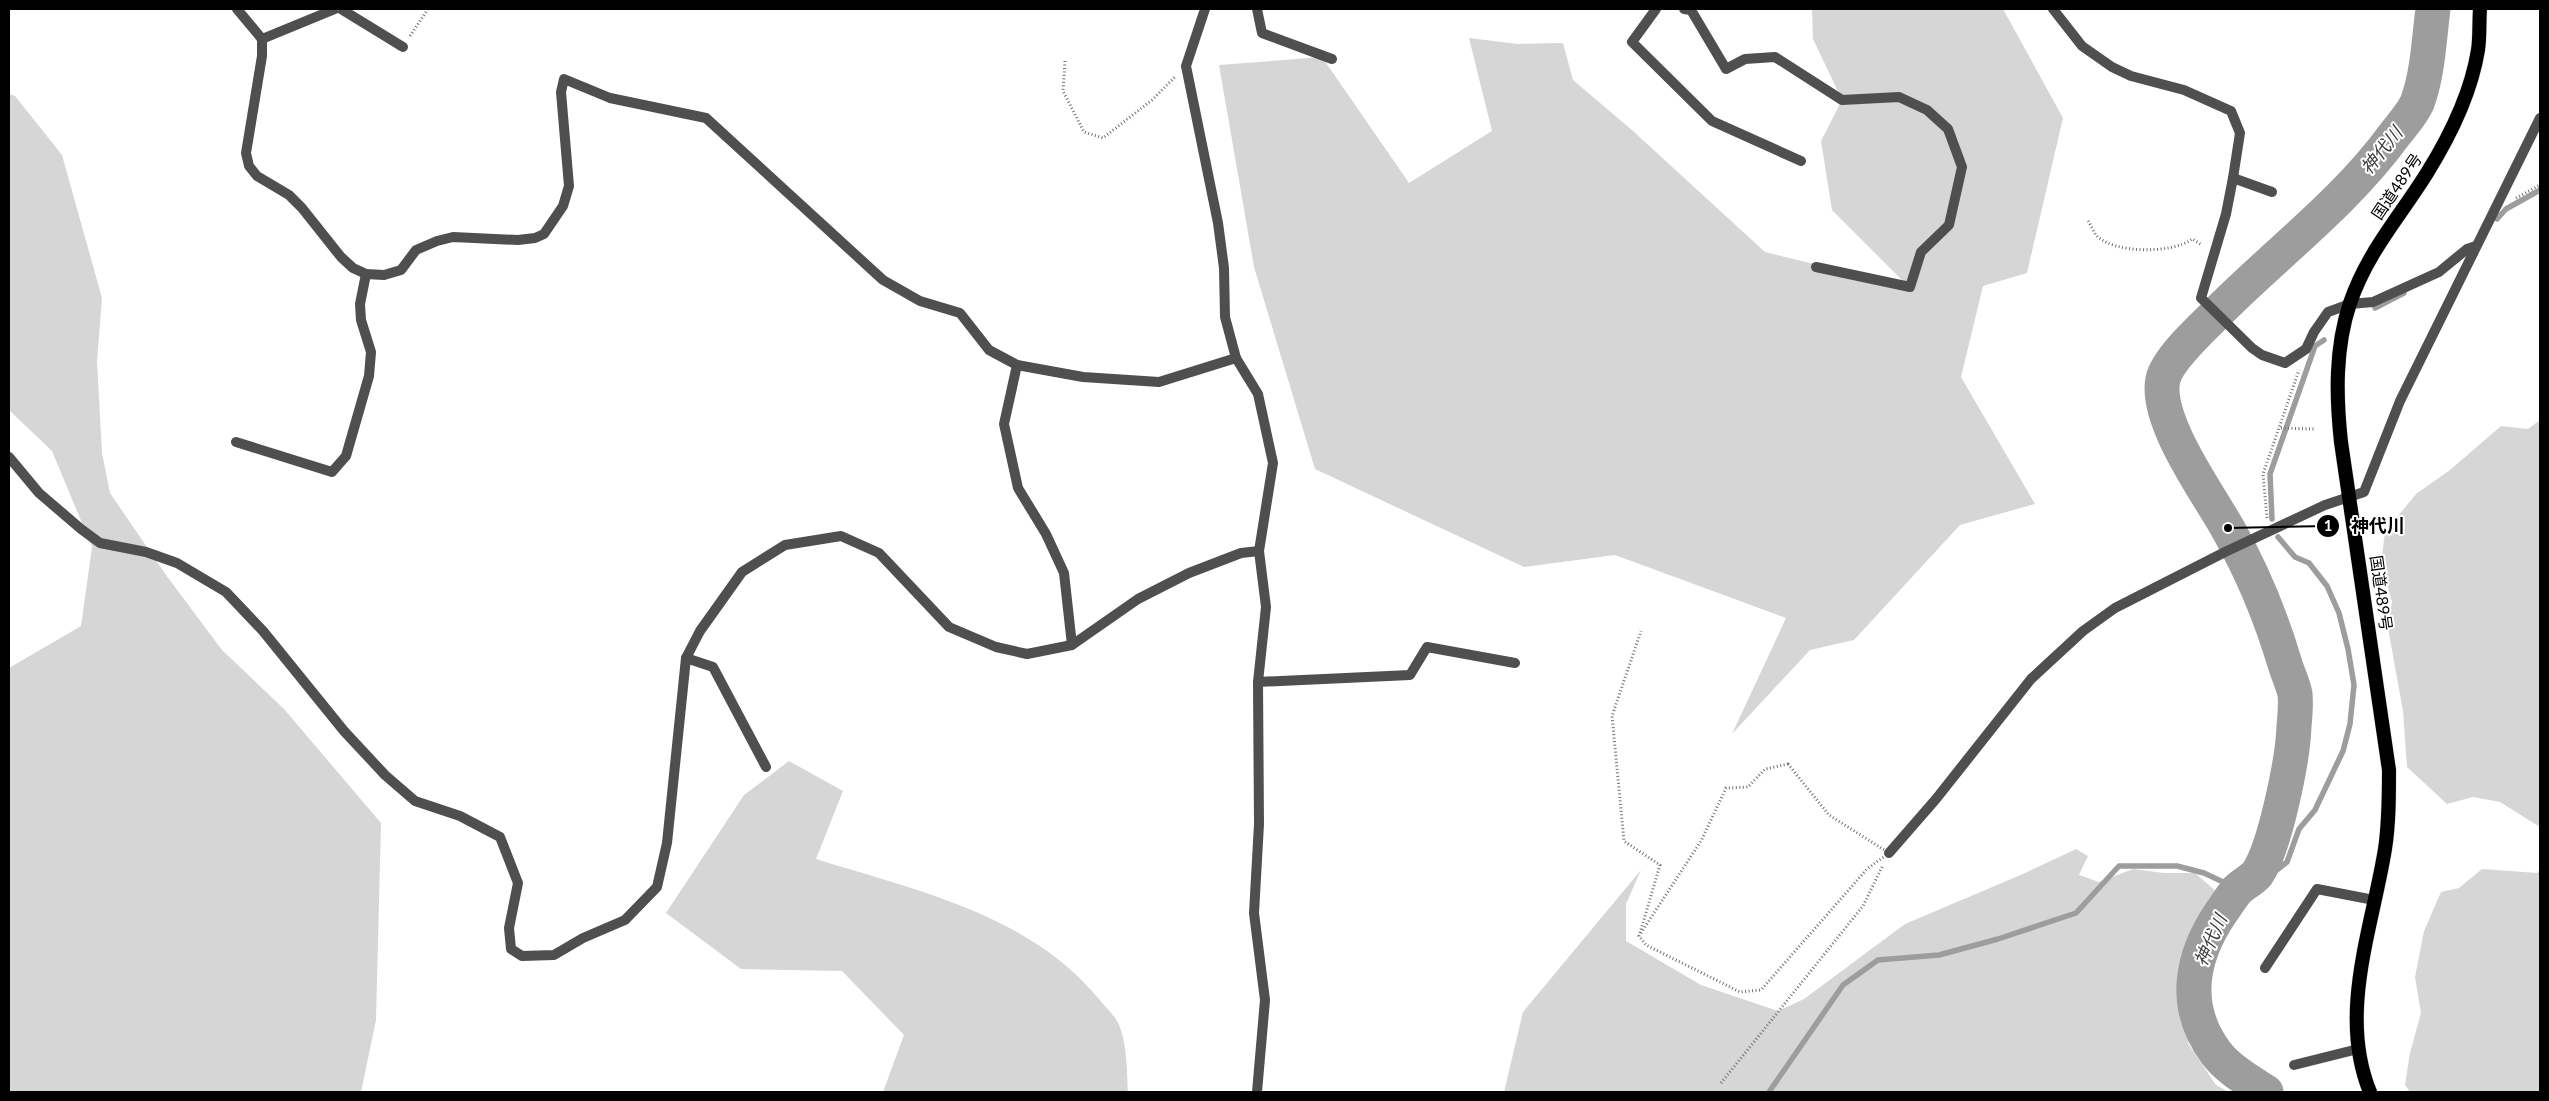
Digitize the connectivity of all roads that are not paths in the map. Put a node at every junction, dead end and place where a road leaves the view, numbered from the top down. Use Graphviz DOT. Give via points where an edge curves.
graph roads {
  1 [pos="237,9"];
  2 [pos="335,9"];
  3 [pos="341,9"];
  4 [pos="1205,9"];
  5 [pos="1257,9"];
  6 [pos="1656,9"];
  7 [pos="1684,9"];
  8 [pos="2053,9"];
  9 [pos="2480,9"];
  10 [pos="262,38"];
  11 [pos="403,47"];
  12 [pos="1332,59"];
  13 [pos="2540,118"];
  14 [pos="1801,161"];
  15 [pos="2233,178"];
  16 [pos="2272,192"];
  17 [pos="2476,246"];
  18 [pos="1816,267"];
  19 [pos="366,274"];
  20 [pos="2350,304"];
  21 [pos="1236,358"];
  22 [pos="1017,365"];
  23 [pos="236,442"];
  24 [pos="9,457"];
  25 [pos="2350,497"];
  26 [pos="1259,551"];
  27 [pos="1072,645"];
  28 [pos="686,658"];
  29 [pos="1515,663"];
  30 [pos="1258,682"];
  31 [pos="766,767"];
  32 [pos="1889,853"];
  33 [pos="2374,900"];
  34 [pos="2265,968"];
  35 [pos="2358,1049"];
  36 [pos="2294,1065"];
  37 [pos="1257,1092"];
  38 [pos="2370,1092"];
  1 -- 10 [label="street"];
  2 -- 10 [label="street"];
  3 -- 11 [label="street"];
  4 -- 21 [label="street" via="1186,66 1218,222 1224,268 1225,316"];
  5 -- 12 [label="street" via="1262,33"];
  6 -- 14 [label="street" via="1632,42 1712,121"];
  7 -- 18 [label="street" via="1691,10 1726,69 1745,59 1775,57 1842,100 1898,97 1927,110 1948,129 1962,167 1949,225 1920,252 1910,287"];
  8 -- 15 [label="street" via="2082,46 2112,67 2131,76 2184,90 2231,111 2240,134"];
  9 -- 20 [label="highway, 国道489号" via="2478,50 2465,98 2427,173 2371,255"];
  10 -- 19 [label="street" via="246,154 249,166 257,176 289,195 342,257 353,268"];
  13 -- 17 [label="street"];
  15 -- 16 [label="street"];
  15 -- 20 [label="street" via="2226,214 2201,298 2262,355 2286,363 2306,350 2328,312"];
  17 -- 20 [label="street" via="2467,249 2439,272 2373,302"];
  17 -- 25 [label="street" via="2400,401 2364,492"];
  19 -- 22 [label="street" via="384,275 401,270 416,250 453,237 518,240 544,234 564,206 569,186 561,92 564,79 610,98 706,118 883,280 920,301 960,313 989,350"];
  19 -- 23 [label="street" via="360,304 361,320 371,352 368,376 346,456 332,472"];
  20 -- 25 [label="highway, 国道489号" via="2338,360 2336,401"];
  21 -- 22 [label="street" via="1159,382 1083,377"];
  21 -- 26 [label="street" via="1258,394 1274,463"];
  22 -- 27 [label="street" via="1004,424 1018,488 1046,534 1064,573"];
  24 -- 28 [label="street" via="38,493 100,543 146,552 177,563 226,592 263,631 344,731 415,801 460,816 500,837 518,883 509,928 511,949 522,956 554,955 625,920 657,887 667,843"];
  25 -- 32 [label="street" via="2336,500 2251,539 2115,608 2031,679"];
  25 -- 33 [label="highway, 国道489号" via="2389,770 2389,816"];
  26 -- 27 [label="street" via="1241,553 1190,573 1138,599"];
  26 -- 30 [label="street" via="1266,607"];
  27 -- 28 [label="street" via="1027,654 996,647 949,627 879,553 842,536 785,545 742,572 700,631"];
  28 -- 31 [label="street" via="714,667"];
  29 -- 30 [label="street" via="1426,647 1410,675"];
  30 -- 37 [label="street" via="1260,824 1254,913 1265,1000"];
  33 -- 34 [label="street" via="2317,889"];
  33 -- 35 [label="highway, 国道489号" via="2356,1011"];
  35 -- 36 [label="street"];
  35 -- 38 [label="highway, 国道489号"];
}
